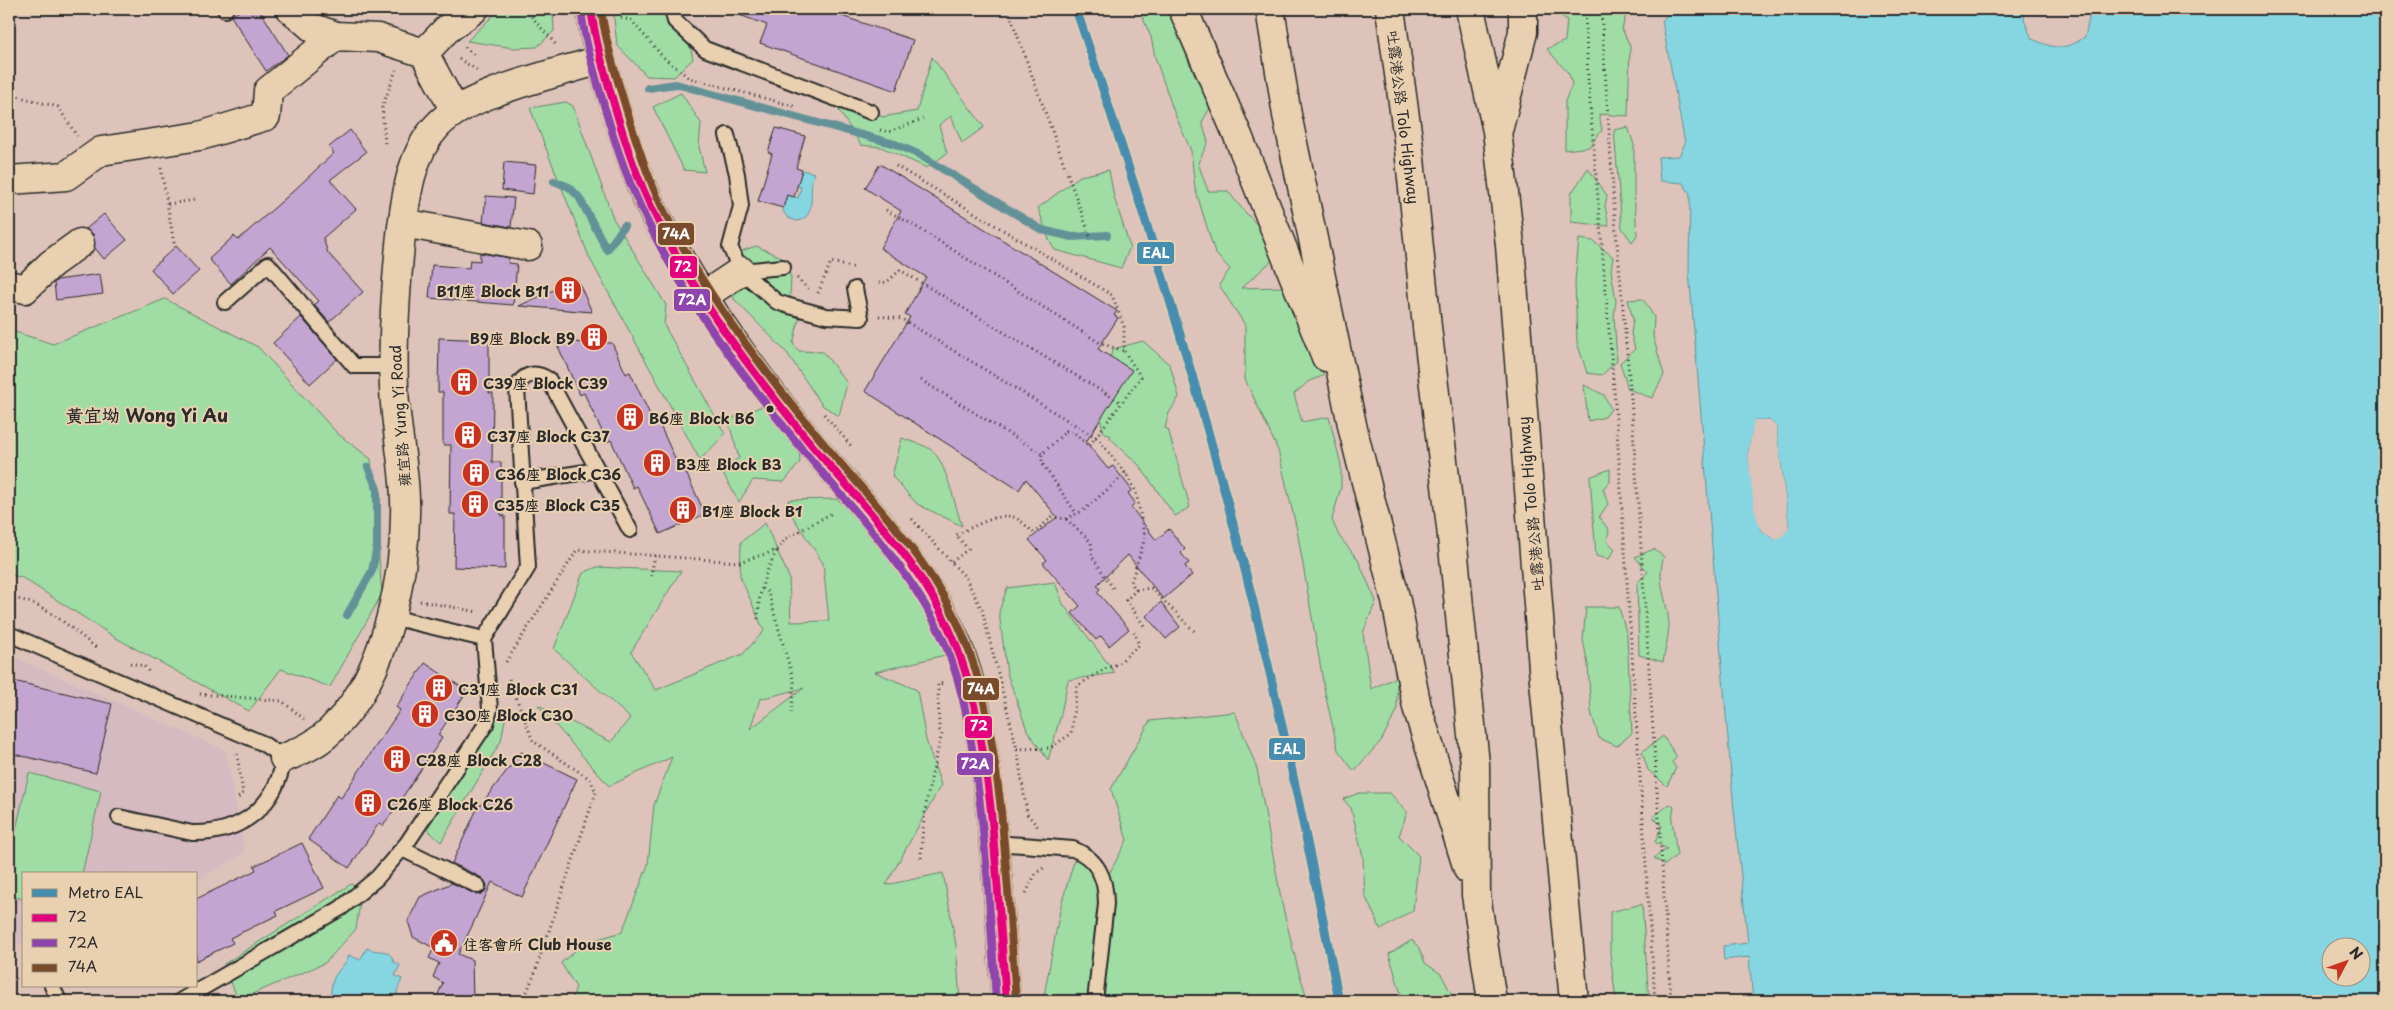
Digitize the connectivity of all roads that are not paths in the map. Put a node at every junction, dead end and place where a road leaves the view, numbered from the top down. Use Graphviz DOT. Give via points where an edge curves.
graph roads {
  1 [pos="291,9"];
  2 [pos="474,9"];
  3 [pos="591,9"];
  4 [pos="672,9"];
  5 [pos="1183,9"];
  6 [pos="1270,9"];
  7 [pos="1390,9"];
  8 [pos="1470,9"];
  9 [pos="1504,9"];
  10 [pos="1523,9"];
  11 [pos="336,36"];
  12 [pos="415,50"];
  13 [pos="600,60"];
  14 [pos="1511,80"];
  15 [pos="455,111"];
  16 [pos="871,112"];
  17 [pos="1498,130"];
  18 [pos="727,134"];
  19 [pos="9,180"];
  20 [pos="402,223"];
  21 [pos="80,243"];
  22 [pos="528,246"];
  23 [pos="740,270"];
  24 [pos="789,270"];
  25 [pos="9,285"];
  26 [pos="855,289"];
  27 [pos="702,297"];
  28 [pos="225,302"];
  29 [pos="394,366"];
  30 [pos="1354,434"];
  31 [pos="598,470"];
  32 [pos="522,482"];
  33 [pos="630,530"];
  34 [pos="391,617"];
  35 [pos="9,634"];
  36 [pos="484,639"];
  37 [pos="284,758"];
  38 [pos="119,816"];
  39 [pos="996,843"];
  40 [pos="402,849"];
  41 [pos="478,886"];
  42 [pos="1476,895"];
  43 [pos="53,988"];
  44 [pos="59,1001"];
  45 [pos="180,1001"];
  46 [pos="1006,1001"];
  47 [pos="1095,1001"];
  48 [pos="1492,1001"];
  49 [pos="1574,1001"];
  1 -- 11 [label="main road" via="313,28"];
  2 -- 12 [label="main road"];
  3 -- 13 [label="main road"];
  4 -- 16 [label="lane" via="675,21 705,49"];
  5 -- 30 [label="main road" via="1242,144"];
  6 -- 30 [label="main road" via="1287,115"];
  7 -- 42 [label="main road, 吐露港公路 Tolo Highway" via="1408,139 1475,764"];
  8 -- 17 [label="main road, 吐露港公路 Tolo Highway"];
  9 -- 14 [label="main road"];
  10 -- 14 [label="main road" via="1523,32"];
  11 -- 12 [label="main road" via="378,38"];
  11 -- 19 [label="main road" via="268,91 266,116 200,136 100,151 66,176"];
  12 -- 15 [label="main road"];
  13 -- 15 [label="main road, 雍宜路 Yung Yi Road" via="481,98"];
  13 -- 27 [label="main road" via="640,181 662,228"];
  14 -- 17 [label="main road"];
  15 -- 20 [label="main road, 雍宜路 Yung Yi Road" via="438,125 418,153"];
  17 -- 49 [label="main road, 吐露港公路 Tolo Highway"];
  18 -- 23 [label="lane" via="741,206 730,247"];
  20 -- 22 [label="main road"];
  20 -- 29 [label="main road, 雍宜路 Yung Yi Road" via="396,278"];
  21 -- 25 [label="main road" via="51,264 25,290"];
  23 -- 24 [label="lane"];
  23 -- 26 [label="lane" via="777,302 826,316 861,318"];
  23 -- 27 [label="main road"];
  27 -- 39 [label="main road" via="784,411 898,547 933,599 957,645 974,700"];
  28 -- 29 [label="lane" via="268,264 354,366"];
  29 -- 34 [label="main road, 雍宜路 Yung Yi Road" via="405,533 402,571"];
  30 -- 42 [label="main road" via="1396,601 1417,707"];
  31 -- 32 [label="lane"];
  31 -- 32 [label="lane" via="549,380 534,374 526,376 517,388"];
  31 -- 33 [label="lane"];
  32 -- 36 [label="lane" via="528,567"];
  34 -- 36 [label="lane"];
  34 -- 37 [label="main road, 雍宜路 Yung Yi Road" via="367,678 349,710 321,740"];
  35 -- 37 [label="lane" via="262,742"];
  36 -- 40 [label="lane" via="489,717"];
  37 -- 38 [label="lane" via="278,782 266,804 228,828 192,833"];
  39 -- 46 [label="main road"];
  39 -- 47 [label="lane" via="1074,849 1084,853 1099,868 1106,904"];
  40 -- 41 [label="lane"];
  40 -- 45 [label="lane" via="377,878 341,908"];
  42 -- 48 [label="main road, 吐露港公路 Tolo Highway"];
  43 -- 44 [label="lane"];
}
